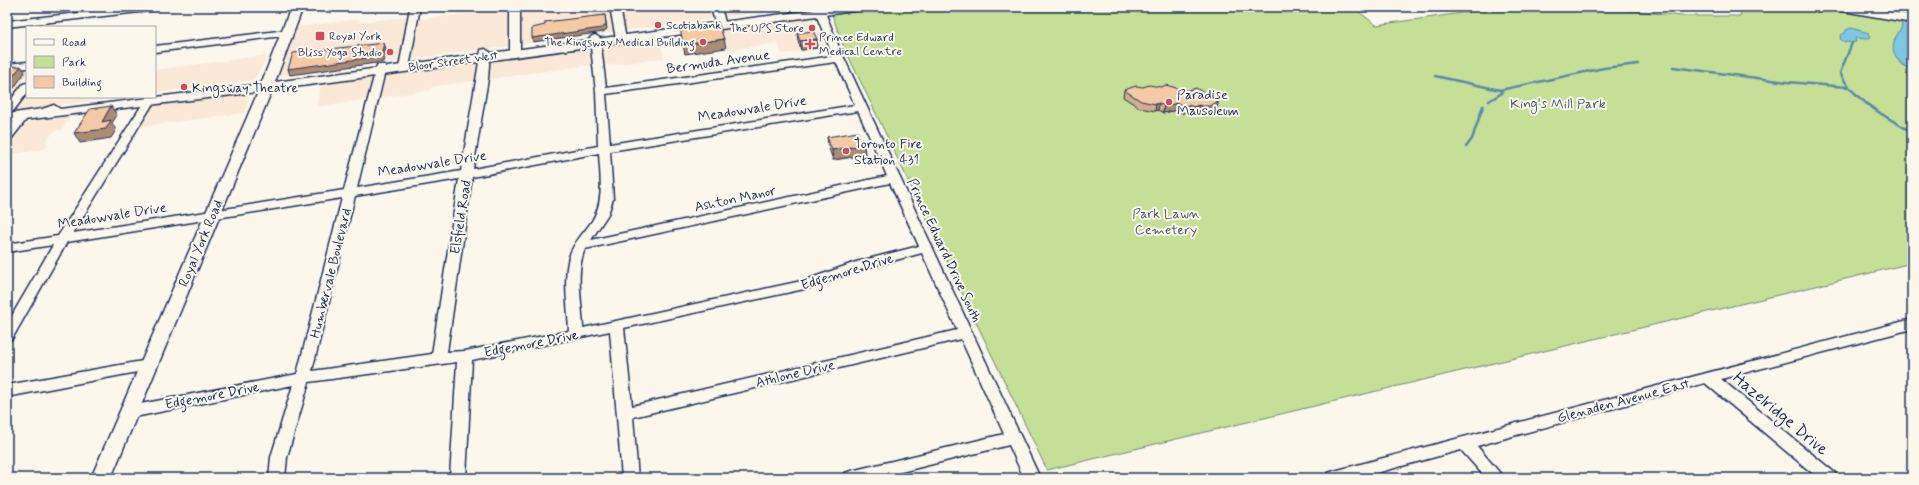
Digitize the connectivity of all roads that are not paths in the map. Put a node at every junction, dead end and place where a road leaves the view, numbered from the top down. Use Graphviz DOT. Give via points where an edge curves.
graph roads {
  1 [pos="88,7"];
  2 [pos="157,7"];
  3 [pos="297,7"];
  4 [pos="415,7"];
  5 [pos="515,7"];
  6 [pos="615,7"];
  7 [pos="716,7"];
  8 [pos="862,7"];
  9 [pos="1837,7"];
  10 [pos="820,9"];
  11 [pos="81,16"];
  12 [pos="1912,19"];
  13 [pos="721,23"];
  14 [pos="7,24"];
  15 [pos="74,26"];
  16 [pos="287,33"];
  17 [pos="620,37"];
  18 [pos="595,40"];
  19 [pos="156,49"];
  20 [pos="515,51"];
  21 [pos="485,55"];
  22 [pos="839,58"];
  23 [pos="26,65"];
  24 [pos="404,65"];
  25 [pos="7,67"];
  26 [pos="381,69"];
  27 [pos="268,84"];
  28 [pos="26,87"];
  29 [pos="601,92"];
  30 [pos="156,97"];
  31 [pos="150,98"];
  32 [pos="862,107"];
  33 [pos="7,112"];
  34 [pos="24,116"];
  35 [pos="7,118"];
  36 [pos="7,137"];
  37 [pos="605,148"];
  38 [pos="466,174"];
  39 [pos="895,178"];
  40 [pos="350,192"];
  41 [pos="212,215"];
  42 [pos="62,240"];
  43 [pos="581,246"];
  44 [pos="7,248"];
  45 [pos="927,248"];
  46 [pos="1912,324"];
  47 [pos="617,326"];
  48 [pos="966,333"];
  49 [pos="576,334"];
  50 [pos="7,336"];
  51 [pos="465,356"];
  52 [pos="439,358"];
  53 [pos="148,365"];
  54 [pos="1708,376"];
  55 [pos="303,378"];
  56 [pos="7,391"];
  57 [pos="130,412"];
  58 [pos="624,413"];
  59 [pos="1013,438"];
  60 [pos="1464,443"];
  61 [pos="101,478"];
  62 [pos="277,478"];
  63 [pos="458,478"];
  64 [pos="630,478"];
  65 [pos="851,478"];
  66 [pos="1032,478"];
  67 [pos="1334,478"];
  68 [pos="1496,478"];
  69 [pos="1829,478"];
  1 -- 11 [label="street"];
  2 -- 11 [label="street"];
  3 -- 16 [label="main road, Royal York Road"];
  4 -- 24 [label="street"];
  5 -- 20 [label="street"];
  6 -- 17 [label="street"];
  7 -- 13 [label="street"];
  8 -- 10 [label="main road, Bloor Street West"];
  9 -- 12 [label="main road"];
  10 -- 13 [label="main road, Bloor Street West"];
  10 -- 22 [label="street, Prince Edward Drive South"];
  11 -- 14 [label="street"];
  11 -- 15 [label="street"];
  13 -- 17 [label="main road, Bloor Street West"];
  16 -- 19 [label="street"];
  16 -- 27 [label="main road, Royal York Road"];
  17 -- 18 [label="main road, Bloor Street West"];
  18 -- 20 [label="main road, Bloor Street West"];
  18 -- 29 [label="street"];
  20 -- 21 [label="main road, Bloor Street West"];
  21 -- 24 [label="main road, Bloor Street West"];
  21 -- 38 [label="street, Elsfield Road"];
  22 -- 29 [label="street, Bermuda Avenue"];
  22 -- 32 [label="street, Prince Edward Drive South"];
  23 -- 25 [label="street"];
  24 -- 26 [label="main road, Bloor Street West"];
  26 -- 27 [label="main road, Bloor Street West"];
  26 -- 40 [label="street, Humbervale Boulevard"];
  27 -- 30 [label="main road, Bloor Street West"];
  27 -- 41 [label="main road, Royal York Road"];
  28 -- 33 [label="street"];
  29 -- 37 [label="street"];
  31 -- 34 [label="main road, Bloor Street West"];
  31 -- 42 [label="street"];
  32 -- 37 [label="street, Meadowvale Drive"];
  32 -- 39 [label="street, Prince Edward Drive South"];
  34 -- 35 [label="main road, Bloor Street West"];
  34 -- 36 [label="street"];
  37 -- 38 [label="street, Meadowvale Drive"];
  37 -- 43 [label="street" via="606,205 600,219"];
  38 -- 40 [label="street, Meadowvale Drive"];
  38 -- 52 [label="street, Elsfield Road"];
  39 -- 43 [label="street, Ashton Manor"];
  39 -- 45 [label="street, Prince Edward Drive South"];
  40 -- 41 [label="street, Meadowvale Drive"];
  40 -- 55 [label="street, Humbervale Boulevard"];
  41 -- 42 [label="street, Meadowvale Drive"];
  41 -- 53 [label="main road, Royal York Road"];
  42 -- 44 [label="street, Meadowvale Drive"];
  42 -- 50 [label="street"];
  43 -- 49 [label="street" via="574,262"];
  45 -- 47 [label="street, Edgemore Drive" via="860,265 809,284"];
  45 -- 48 [label="street, Prince Edward Drive South"];
  46 -- 54 [label="street, Glenaden Avenue East"];
  47 -- 49 [label="street, Edgemore Drive"];
  47 -- 58 [label="street"];
  48 -- 58 [label="street, Athlone Drive"];
  48 -- 59 [label="street, Prince Edward Drive South"];
  49 -- 51 [label="street, Edgemore Drive"];
  51 -- 52 [label="street, Edgemore Drive"];
  51 -- 63 [label="street"];
  52 -- 55 [label="street, Edgemore Drive"];
  53 -- 56 [label="street"];
  53 -- 57 [label="main road, Royal York Road"];
  54 -- 60 [label="street, Glenaden Avenue East"];
  54 -- 69 [label="street, Hazelridge Drive"];
  55 -- 57 [label="street, Edgemore Drive"];
  55 -- 62 [label="street, Humbervale Boulevard" via="279,458"];
  57 -- 61 [label="main road, Royal York Road"];
  58 -- 64 [label="street"];
  59 -- 65 [label="street"];
  59 -- 66 [label="street, Prince Edward Drive South"];
  60 -- 67 [label="street, Glenaden Avenue East"];
  60 -- 68 [label="street"];
}
